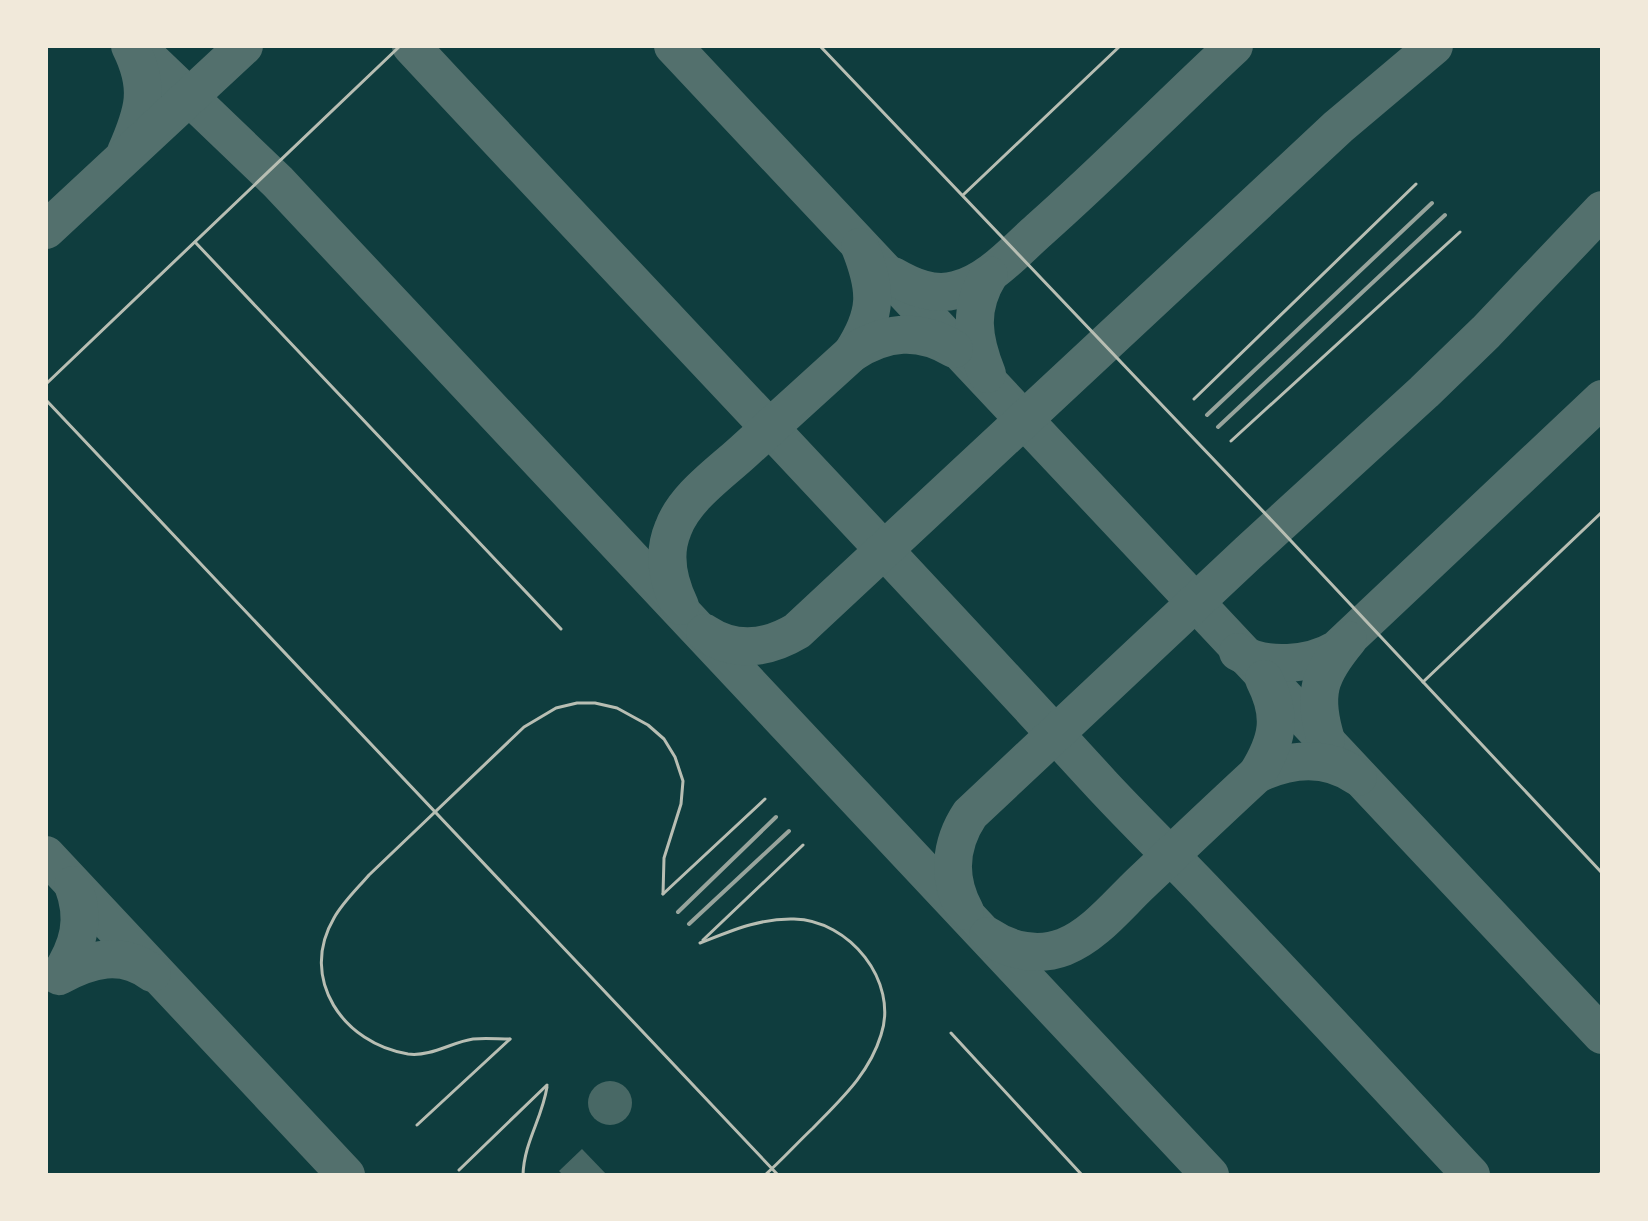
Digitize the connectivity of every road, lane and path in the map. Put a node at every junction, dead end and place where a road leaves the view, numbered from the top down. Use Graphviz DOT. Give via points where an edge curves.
graph roads {
  1 [pos="400,46"];
  2 [pos="820,46"];
  3 [pos="1120,46"];
  4 [pos="1416,184"];
  5 [pos="963,196"];
  6 [pos="1460,232"];
  7 [pos="195,242"];
  8 [pos="46,384"];
  9 [pos="1194,399"];
  10 [pos="46,400"];
  11 [pos="1231,441"];
  12 [pos="1602,512"];
  13 [pos="561,629"];
  14 [pos="1423,682"];
  15 [pos="765,799"];
  16 [pos="434,812"];
  17 [pos="803,845"];
  18 [pos="1602,873"];
  19 [pos="951,1033"];
  20 [pos="417,1125"];
  21 [pos="772,1169"];
  22 [pos="459,1170"];
  23 [pos="523,1175"];
  24 [pos="765,1175"];
  25 [pos="778,1175"];
  26 [pos="1082,1175"];
  1 -- 7 [label="lane"];
  2 -- 5 [label="lane"];
  3 -- 5 [label="lane"];
  4 -- 9 [label="lane"];
  5 -- 14 [label="lane"];
  6 -- 11 [label="lane"];
  7 -- 8 [label="lane"];
  7 -- 13 [label="lane"];
  10 -- 16 [label="lane"];
  12 -- 14 [label="lane"];
  14 -- 18 [label="lane"];
  15 -- 16 [label="lane" via="663,894 664,858 681,804 683,781 675,757 648,725 617,708 577,703 539,716"];
  16 -- 20 [label="lane" via="369,875 333,919 322,962 331,1005 344,1022 384,1048 411,1055 472,1039 510,1039"];
  16 -- 21 [label="lane"];
  17 -- 21 [label="lane" via="700,943 749,924 797,919 821,924 860,951 873,968 884,998 883,1032 847,1095"];
  19 -- 26 [label="lane"];
  21 -- 24 [label="lane"];
  21 -- 25 [label="lane"];
  22 -- 23 [label="lane" via="547,1085 523,1155"];
}
